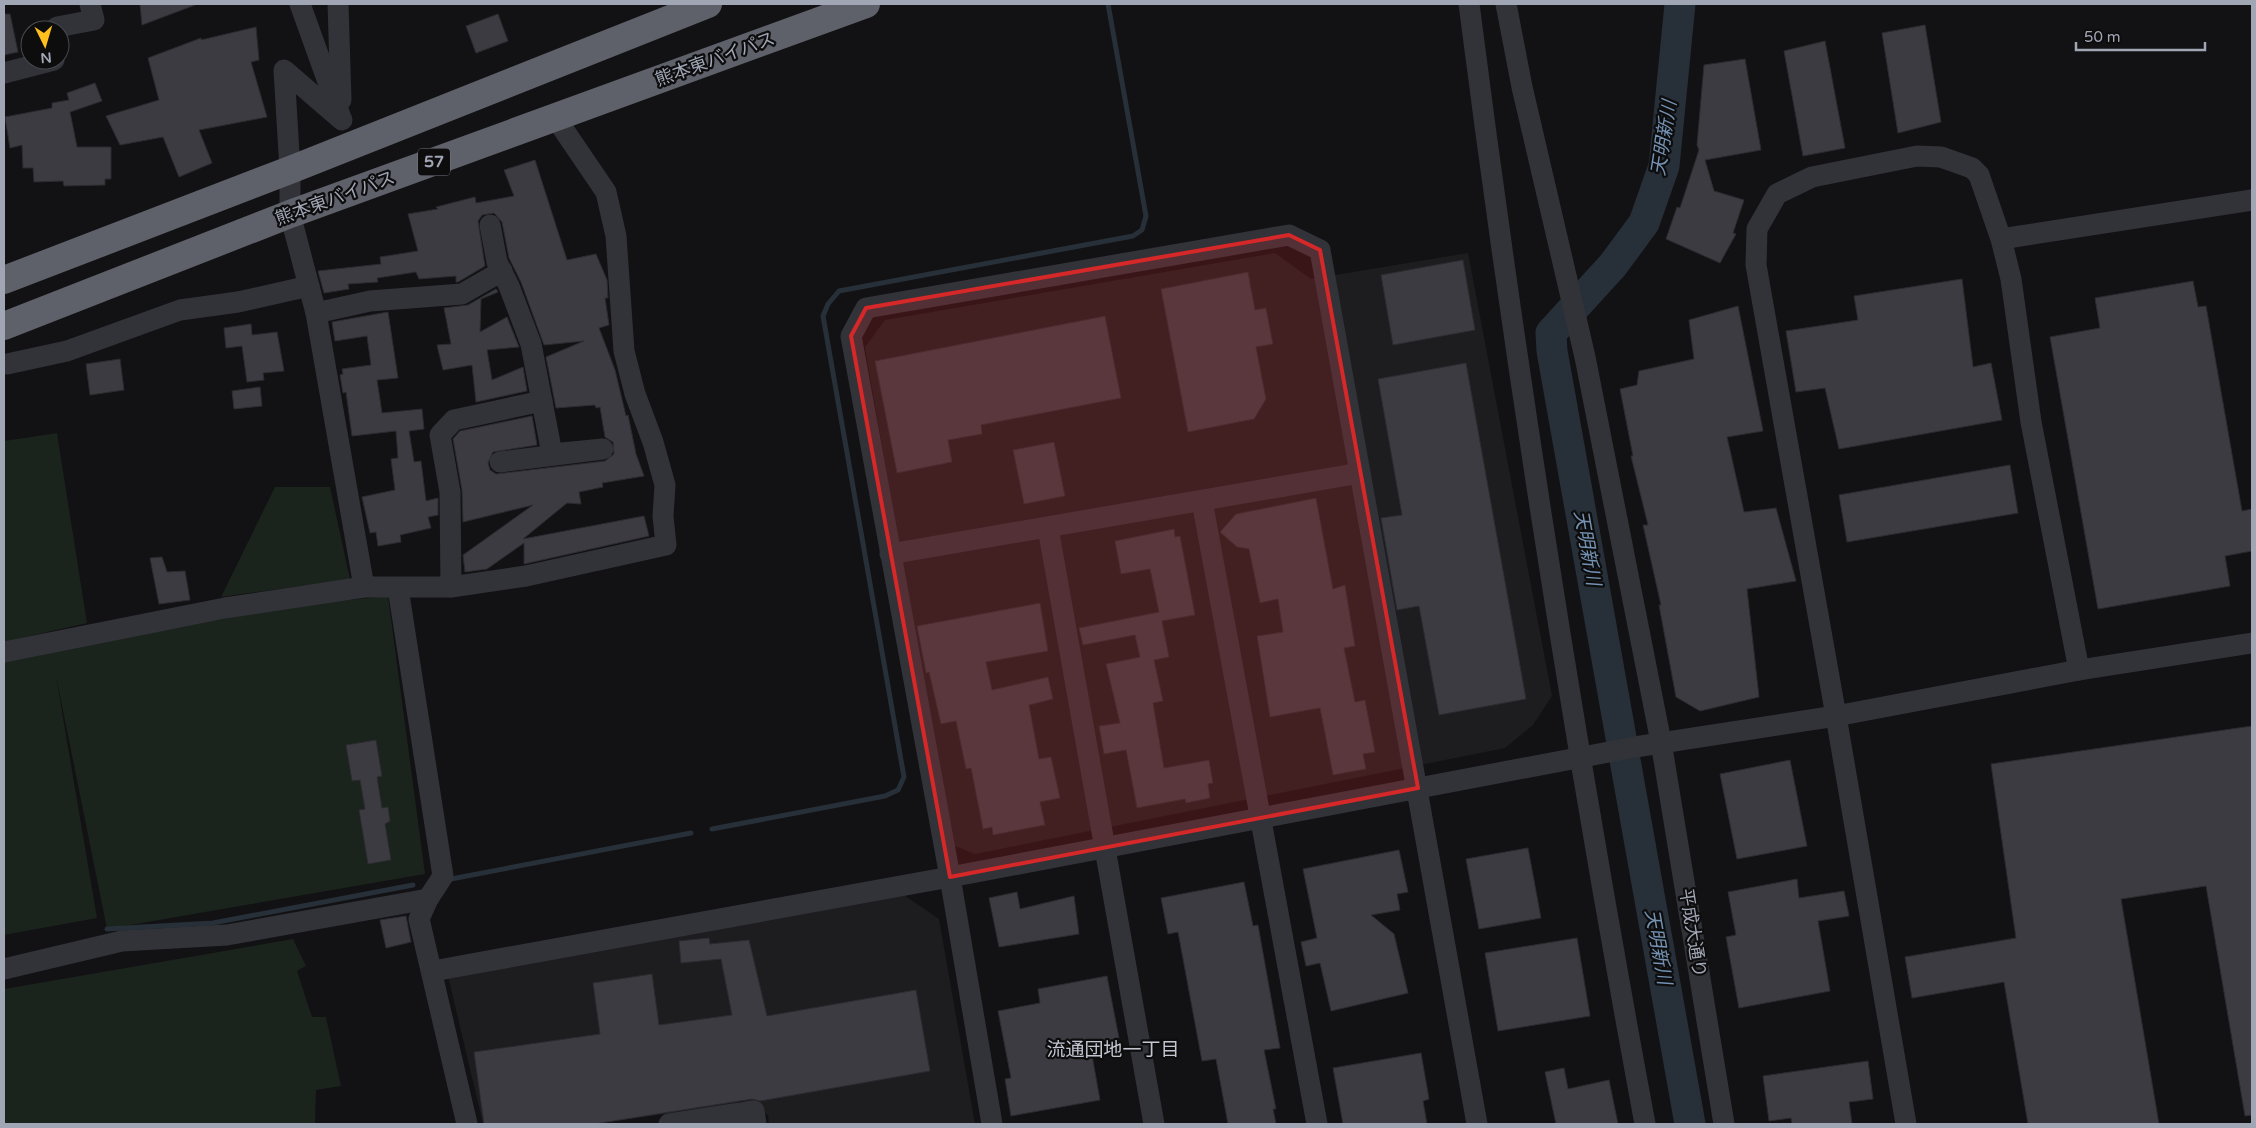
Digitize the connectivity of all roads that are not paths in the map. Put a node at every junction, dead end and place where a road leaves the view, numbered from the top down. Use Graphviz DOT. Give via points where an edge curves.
graph roads {
  1 [pos="90,4"];
  2 [pos="300,4"];
  3 [pos="338,4"];
  4 [pos="708,4"];
  5 [pos="866,4"];
  6 [pos="1469,4"];
  7 [pos="1506,4"];
  8 [pos="70,25"];
  9 [pos="20,69"];
  10 [pos="4,73"];
  11 [pos="555,117"];
  12 [pos="342,120"];
  13 [pos="290,170"];
  14 [pos="2252,200"];
  15 [pos="290,214"];
  16 [pos="490,225"];
  17 [pos="2001,240"];
  18 [pos="502,271"];
  19 [pos="5,277"];
  20 [pos="309,286"];
  21 [pos="316,313"];
  22 [pos="4,326"];
  23 [pos="6,364"];
  24 [pos="542,402"];
  25 [pos="500,462"];
  26 [pos="1360,473"];
  27 [pos="1202,501"];
  28 [pos="1048,528"];
  29 [pos="890,554"];
  30 [pos="364,587"];
  31 [pos="451,587"];
  32 [pos="398,588"];
  33 [pos="2252,643"];
  34 [pos="4,652"];
  35 [pos="2079,670"];
  36 [pos="1836,716"];
  37 [pos="1661,742"];
  38 [pos="1585,756"];
  39 [pos="1418,788"];
  40 [pos="1260,818"];
  41 [pos="1103,846"];
  42 [pos="950,877"];
  43 [pos="428,899"];
  44 [pos="4,969"];
  45 [pos="433,971"];
  46 [pos="467,1124"];
  47 [pos="669,1124"];
  48 [pos="756,1124"];
  49 [pos="992,1124"];
  50 [pos="1154,1124"];
  51 [pos="1317,1124"];
  52 [pos="1477,1124"];
  53 [pos="1645,1124"];
  54 [pos="1724,1124"];
  55 [pos="1906,1124"];
  1 -- 8 [label="street" via="94,20"];
  2 -- 12 [label="street"];
  3 -- 12 [label="street"];
  4 -- 13 [label="highway"];
  5 -- 11 [label="highway, 熊本東バイパス / 57"];
  6 -- 38 [label="street" via="1499,240"];
  7 -- 37 [label="street, 平成大通り" via="1584,357"];
  9 -- 10 [label="street"];
  11 -- 15 [label="highway, 熊本東バイパス / 57"];
  11 -- 31 [label="street" via="606,192 616,236 624,351 665,484 663,516 666,545 526,576"];
  12 -- 13 [label="street" via="284,70"];
  13 -- 15 [label="street"];
  13 -- 19 [label="highway"];
  14 -- 17 [label="street"];
  15 -- 20 [label="street"];
  15 -- 22 [label="highway, 熊本東バイパス / 57"];
  16 -- 18 [label="street" via="497,262"];
  17 -- 35 [label="street" via="2010,279 2031,422"];
  17 -- 36 [label="street" via="1979,175 1972,168 1948,159 1917,156 1812,177 1777,194 1757,229 1756,265"];
  18 -- 21 [label="street" via="462,294 370,301"];
  18 -- 24 [label="street" via="531,344"];
  20 -- 21 [label="street"];
  20 -- 23 [label="street" via="238,302 180,310 67,351"];
  21 -- 30 [label="street"];
  24 -- 25 [label="street" via="552,454 603,449"];
  24 -- 31 [label="street" via="454,420 440,435 450,492"];
  26 -- 27 [label="street"];
  26 -- 29 [label="street" via="1320,250 1289,235 1279,236 866,308 851,336"];
  26 -- 39 [label="street"];
  27 -- 28 [label="street"];
  27 -- 40 [label="street"];
  28 -- 29 [label="street"];
  28 -- 41 [label="street"];
  29 -- 42 [label="street"];
  30 -- 32 [label="street"];
  30 -- 34 [label="street" via="225,608"];
  31 -- 32 [label="street"];
  32 -- 43 [label="street" via="442,876"];
  33 -- 35 [label="street"];
  35 -- 36 [label="street"];
  36 -- 37 [label="street"];
  36 -- 55 [label="street"];
  37 -- 38 [label="street"];
  37 -- 54 [label="street, 平成大通り"];
  38 -- 39 [label="street"];
  38 -- 53 [label="street"];
  39 -- 40 [label="street"];
  39 -- 52 [label="street"];
  40 -- 41 [label="street"];
  40 -- 51 [label="street"];
  41 -- 42 [label="street"];
  41 -- 50 [label="street"];
  42 -- 45 [label="street"];
  42 -- 49 [label="street"];
  43 -- 44 [label="street" via="226,934 122,941"];
  43 -- 45 [label="street" via="419,918"];
  45 -- 46 [label="street"];
  47 -- 48 [label="street" via="754,1111"];
}
